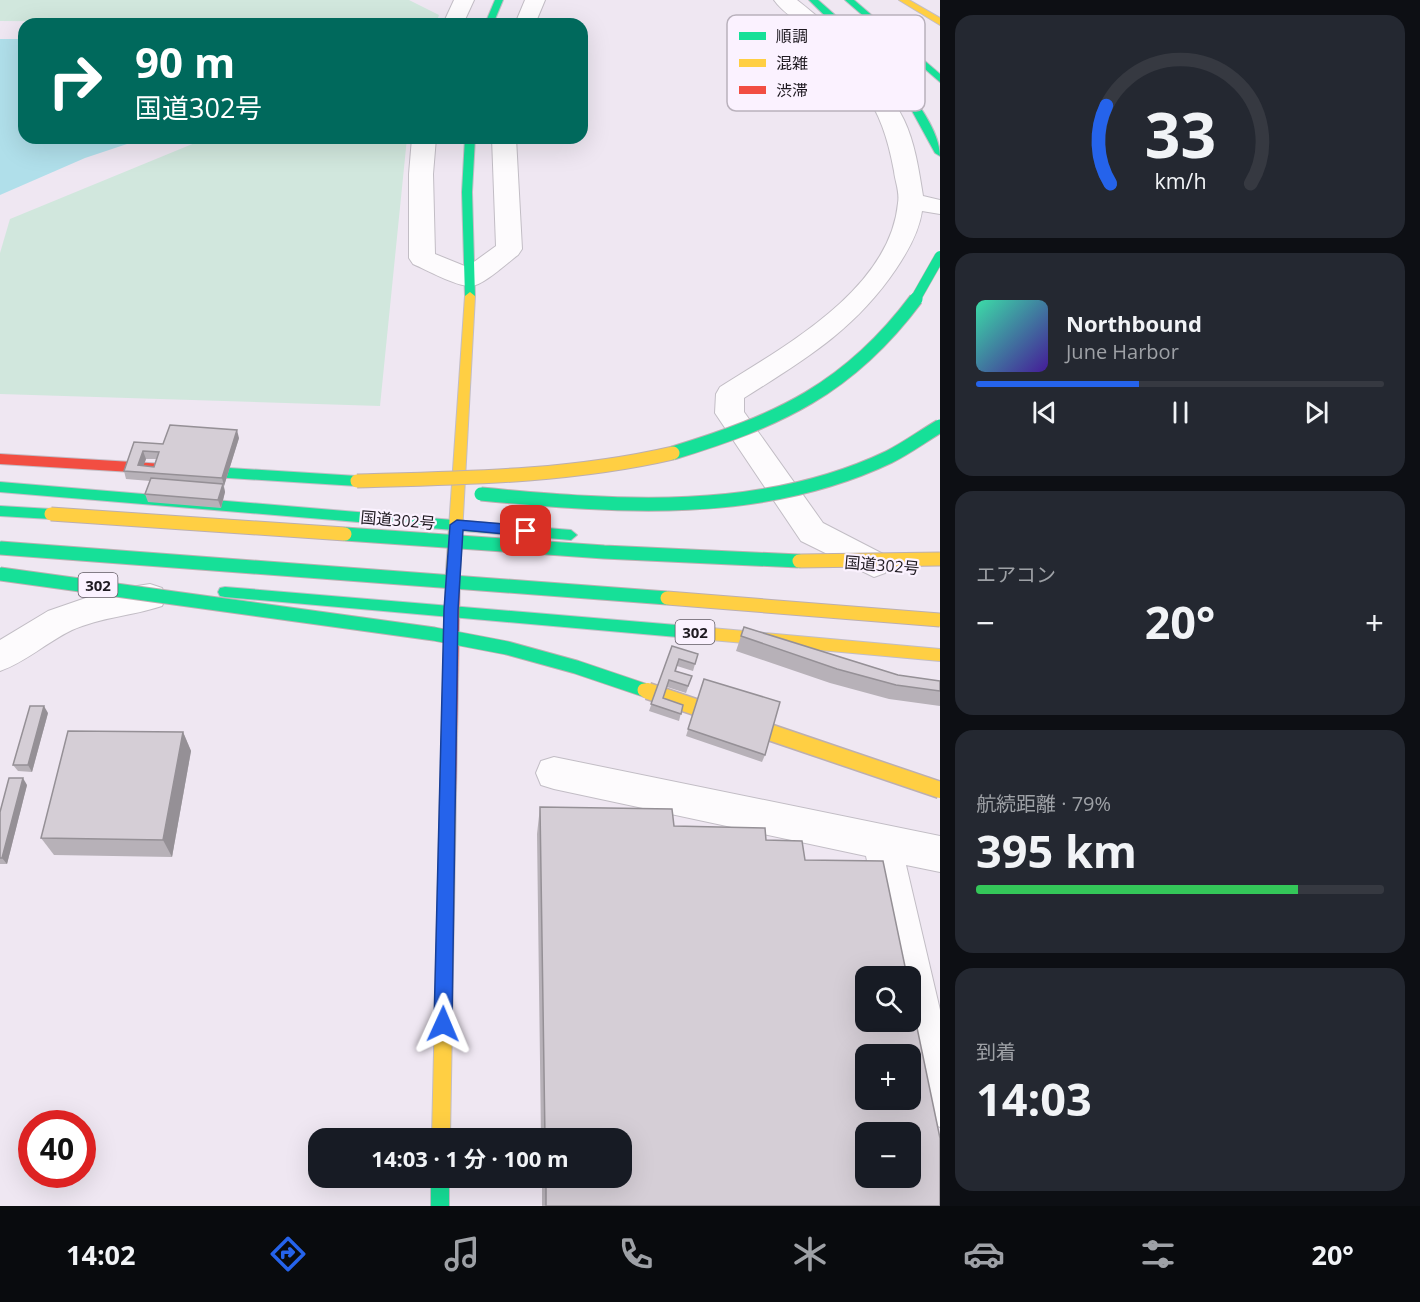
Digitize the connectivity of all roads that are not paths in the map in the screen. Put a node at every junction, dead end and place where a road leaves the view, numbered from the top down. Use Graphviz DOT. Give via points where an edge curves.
graph roads {
  1 [pos="464,0"];
  2 [pos="499,0"];
  3 [pos="535,0"];
  4 [pos="784,0"];
  5 [pos="813,0"];
  6 [pos="849,0"];
  7 [pos="903,0"];
  8 [pos="804,15"];
  9 [pos="831,15"];
  10 [pos="866,15"];
  11 [pos="456,18"];
  12 [pos="492,18"];
  13 [pos="528,18"];
  14 [pos="940,22"];
  15 [pos="925,66"];
  16 [pos="940,79"];
  17 [pos="887,111"];
  18 [pos="919,111"];
  19 [pos="424,144"];
  20 [pos="470,144"];
  21 [pos="504,144"];
  22 [pos="940,153"];
  23 [pos="911,201"];
  24 [pos="940,207"];
  25 [pos="940,256"];
  26 [pos="470,278"];
  27 [pos="940,426"];
  28 [pos="0,459"];
  29 [pos="0,476"];
  30 [pos="357,481"];
  31 [pos="0,487"];
  32 [pos="86,495"];
  33 [pos="0,510"];
  34 [pos="457,525"];
  35 [pos="0,548"];
  36 [pos="940,559"];
  37 [pos="874,564"];
  38 [pos="940,570"];
  39 [pos="0,574"];
  40 [pos="0,580"];
  41 [pos="196,590"];
  42 [pos="451,610"];
  43 [pos="940,620"];
  44 [pos="940,655"];
  45 [pos="0,657"];
  46 [pos="554,773"];
  47 [pos="940,790"];
  48 [pos="882,842"];
  49 [pos="940,855"];
  50 [pos="940,1105"];
  51 [pos="441,1128"];
  52 [pos="440,1188"];
  53 [pos="440,1206"];
  1 -- 11 [label="street"];
  2 -- 12 [label="main road"];
  3 -- 13 [label="street"];
  4 -- 8 [label="street"];
  5 -- 9 [label="main road"];
  6 -- 10 [label="main road"];
  7 -- 14 [label="main road"];
  15 -- 16 [label="main road"];
  17 -- 23 [label="street" via="903,158"];
  18 -- 22 [label="main road"];
  19 -- 26 [label="street" via="422,258"];
  20 -- 26 [label="main road"];
  21 -- 26 [label="street" via="509,249"];
  23 -- 24 [label="street"];
  23 -- 37 [label="street" via="902,235 881,273 848,312 808,344 730,394 730,413 812,532"];
  25 -- 30 [label="main road, bridge" via="928,286 906,320 879,348 844,376 761,424 653,459 593,469"];
  26 -- 34 [label="main road"];
  27 -- 30 [label="main road, bridge" via="899,452 809,486 705,503 569,502"];
  28 -- 30 [label="main road"];
  29 -- 32 [label="street"];
  31 -- 32 [label="main road, 国道302号"];
  32 -- 34 [label="main road, 国道302号"];
  33 -- 36 [label="main road, bridge" via="604,552 782,561"];
  34 -- 37 [label="main road, 国道302号"];
  34 -- 42 [label="main road"];
  35 -- 43 [label="main road, bridge"];
  37 -- 38 [label="main road, 国道302号"];
  39 -- 47 [label="main road, bridge" via="434,634 507,648 576,667"];
  40 -- 41 [label="main road, 302"];
  41 -- 42 [label="main road, 302"];
  41 -- 45 [label="street" via="106,604 60,621"];
  42 -- 44 [label="main road, 302"];
  42 -- 51 [label="main road"];
  46 -- 48 [label="street"];
  48 -- 49 [label="street"];
  48 -- 50 [label="street"];
  52 -- 53 [label="main road"];
}
